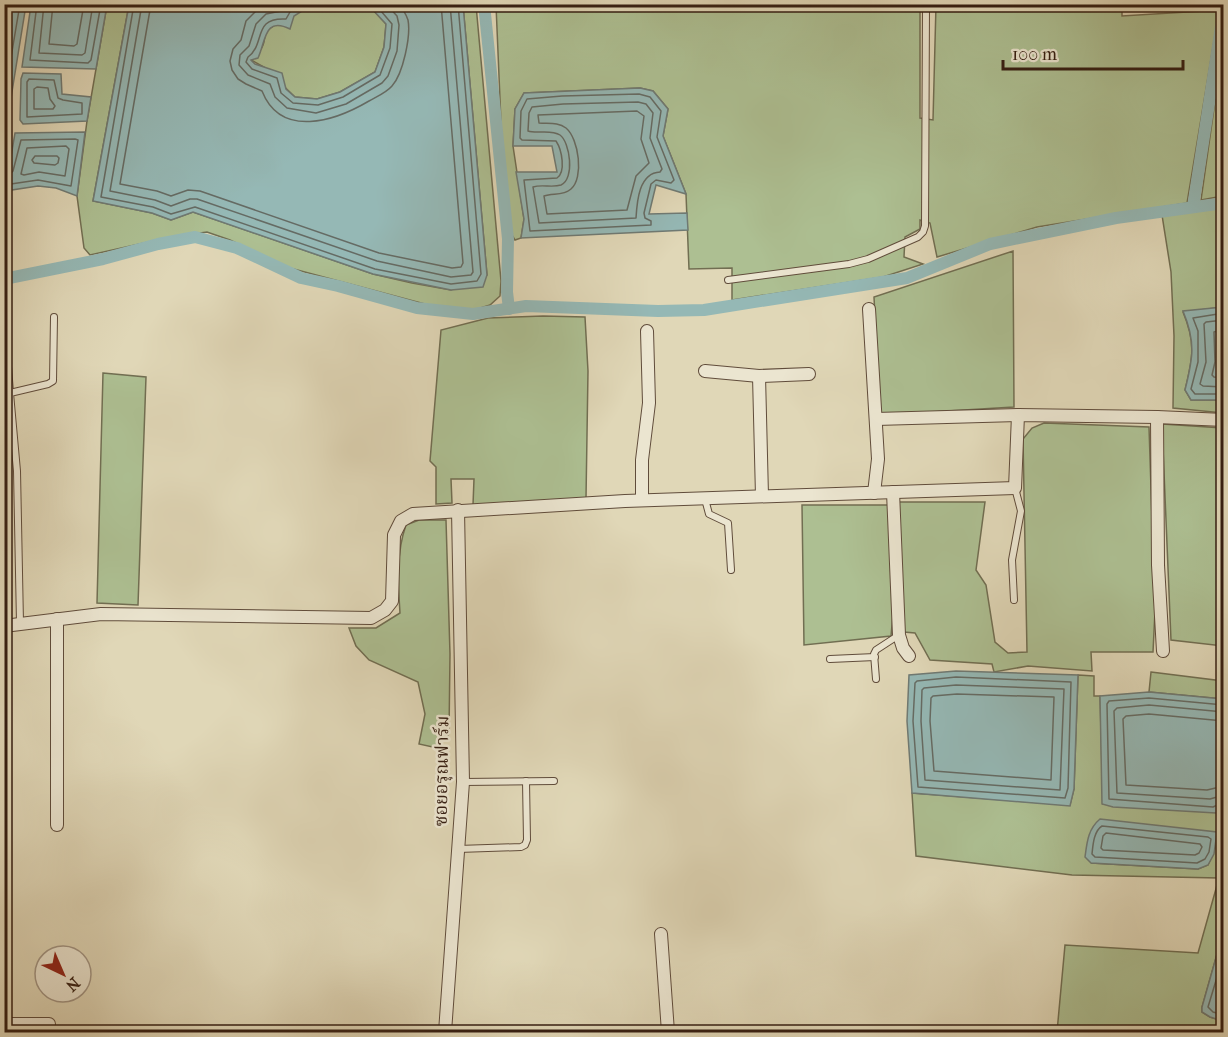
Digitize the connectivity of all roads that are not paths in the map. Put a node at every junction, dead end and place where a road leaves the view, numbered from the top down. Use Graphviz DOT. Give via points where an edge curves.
graph roads {
  1 [pos="926,4"];
  2 [pos="729,280"];
  3 [pos="869,309"];
  4 [pos="4,313"];
  5 [pos="54,317"];
  6 [pos="647,331"];
  7 [pos="705,371"];
  8 [pos="808,374"];
  9 [pos="759,376"];
  10 [pos="10,393"];
  11 [pos="1018,415"];
  12 [pos="1157,417"];
  13 [pos="876,419"];
  14 [pos="1224,420"];
  15 [pos="1015,488"];
  16 [pos="893,492"];
  17 [pos="874,493"];
  18 [pos="762,496"];
  19 [pos="705,498"];
  20 [pos="642,500"];
  21 [pos="458,510"];
  22 [pos="731,570"];
  23 [pos="1014,600"];
  24 [pos="57,619"];
  25 [pos="21,623"];
  26 [pos="4,626"];
  27 [pos="899,635"];
  28 [pos="1163,651"];
  29 [pos="909,656"];
  30 [pos="874,657"];
  31 [pos="830,659"];
  32 [pos="876,679"];
  33 [pos="526,781"];
  34 [pos="554,781"];
  35 [pos="463,782"];
  36 [pos="57,825"];
  37 [pos="458,849"];
  38 [pos="661,934"];
  39 [pos="4,1024"];
  40 [pos="49,1024"];
  41 [pos="445,1032"];
  42 [pos="668,1032"];
  1 -- 2 [label="lane" via="923,232 849,264"];
  3 -- 13 [label="street"];
  4 -- 10 [label="lane"];
  5 -- 10 [label="lane" via="53,381"];
  6 -- 20 [label="street" via="649,403"];
  7 -- 9 [label="street"];
  8 -- 9 [label="street"];
  9 -- 18 [label="street"];
  10 -- 25 [label="lane" via="17,471"];
  11 -- 12 [label="street"];
  11 -- 13 [label="street"];
  11 -- 15 [label="street"];
  12 -- 14 [label="street"];
  12 -- 28 [label="street"];
  13 -- 17 [label="street" via="878,459"];
  15 -- 16 [label="street"];
  15 -- 23 [label="lane" via="1021,511 1012,560"];
  16 -- 17 [label="street"];
  16 -- 27 [label="street"];
  17 -- 18 [label="street"];
  18 -- 19 [label="street"];
  19 -- 20 [label="street"];
  19 -- 22 [label="lane" via="709,514 728,523"];
  20 -- 21 [label="street"];
  21 -- 24 [label="street" via="413,514 401,521 394,535 392,601 371,618 101,614"];
  21 -- 35 [label="street, ซอยอรุณฟาร์ม"];
  24 -- 25 [label="street"];
  24 -- 36 [label="street"];
  25 -- 26 [label="street"];
  27 -- 29 [label="street"];
  27 -- 30 [label="lane" via="876,650"];
  30 -- 31 [label="lane"];
  30 -- 32 [label="lane"];
  33 -- 34 [label="lane"];
  33 -- 35 [label="lane"];
  33 -- 37 [label="lane" via="525,845"];
  35 -- 37 [label="street, ซอยอรุณฟาร์ม"];
  37 -- 41 [label="street, ซอยอรุณฟาร์ม"];
  38 -- 42 [label="street"];
  39 -- 40 [label="street"];
}
